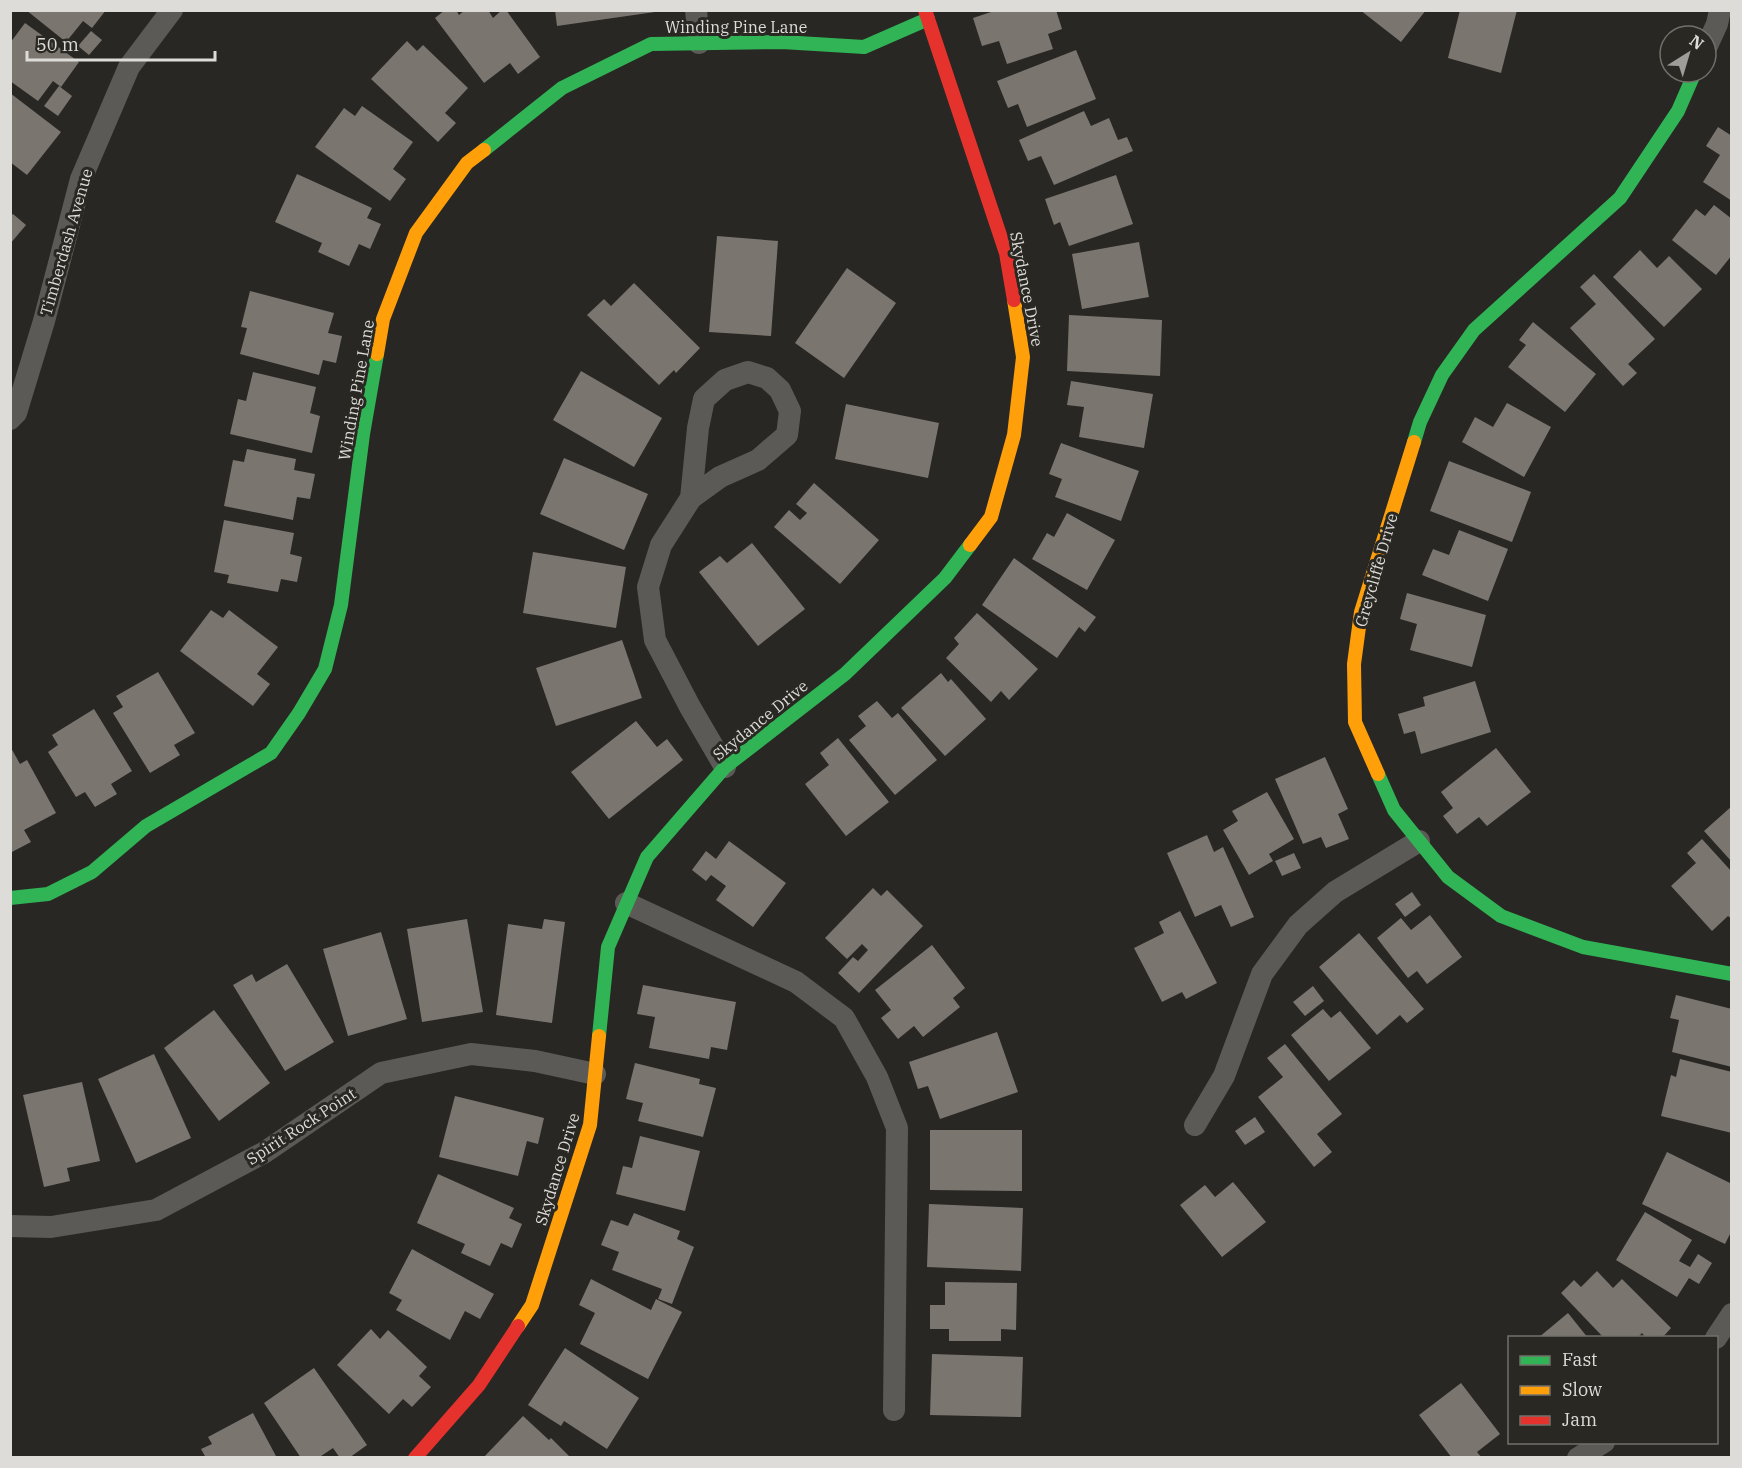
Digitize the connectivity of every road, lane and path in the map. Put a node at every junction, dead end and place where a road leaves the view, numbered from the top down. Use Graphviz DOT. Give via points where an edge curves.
graph roads {
  1 [pos="172,10"];
  2 [pos="696,10"];
  3 [pos="926,15"];
  4 [pos="699,43"];
  5 [pos="1690,84"];
  6 [pos="10,419"];
  7 [pos="691,498"];
  8 [pos="725,767"];
  9 [pos="1419,841"];
  10 [pos="10,898"];
  11 [pos="627,903"];
  12 [pos="1731,974"];
  13 [pos="595,1074"];
  14 [pos="1195,1125"];
  15 [pos="10,1226"];
  16 [pos="1731,1314"];
  17 [pos="1717,1336"];
  18 [pos="894,1410"];
  19 [pos="1602,1444"];
  20 [pos="415,1458"];
  21 [pos="1578,1458"];
  1 -- 6 [label="street, Timberdash Avenue" via="129,66 81,178 41,330 16,413"];
  2 -- 4 [label="street"];
  3 -- 4 [label="street, Winding Pine Lane" via="864,47 782,42"];
  3 -- 8 [label="street, Skydance Drive" via="1006,253 1023,357 1014,435 991,517 945,578 845,675"];
  4 -- 10 [label="street, Winding Pine Lane" via="651,44 562,88 467,163 416,233 383,319 363,434 341,605 325,669 271,753 146,826 92,872 48,894"];
  5 -- 9 [label="street, Greycliffe Drive" via="1678,111 1620,198 1474,330 1442,375 1420,422 1361,612 1354,664 1355,722 1394,810"];
  7 -- 7 [label="street" via="720,477 758,460 787,435 790,411 780,390 767,378 748,372 725,380 704,399"];
  7 -- 8 [label="street" via="660,545 648,587 653,629 655,640"];
  8 -- 11 [label="street, Skydance Drive" via="646,857"];
  9 -- 12 [label="street, Greycliffe Drive" via="1448,877 1501,916 1583,947"];
  9 -- 14 [label="street" via="1335,892 1298,925 1262,974 1224,1076"];
  11 -- 13 [label="street, Skydance Drive" via="608,947"];
  11 -- 18 [label="street" via="796,982 844,1018 877,1077 897,1128"];
  13 -- 15 [label="street, Spirit Rock Point" via="535,1061 471,1054 381,1073 265,1152 156,1210 51,1227"];
  13 -- 20 [label="street, Skydance Drive" via="590,1125 532,1305 479,1385"];
  16 -- 17 [label="street"];
  19 -- 21 [label="street"];
}
